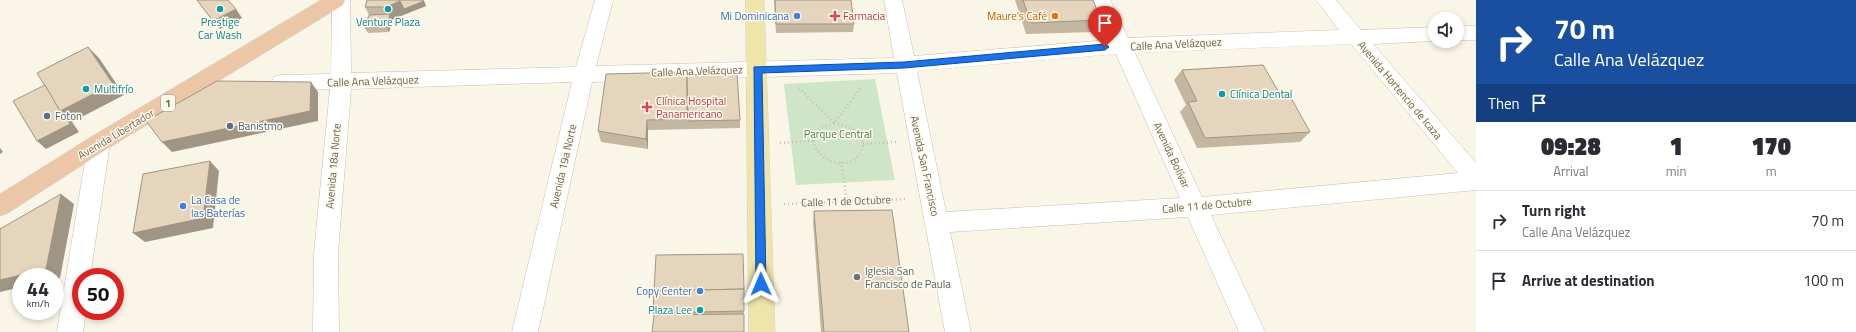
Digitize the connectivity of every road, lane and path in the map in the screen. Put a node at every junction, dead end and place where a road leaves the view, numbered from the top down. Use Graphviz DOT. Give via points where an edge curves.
graph roads {
  1 [pos="336,0"];
  2 [pos="341,0"];
  3 [pos="604,0"];
  4 [pos="756,0"];
  5 [pos="892,0"];
  6 [pos="1101,0"];
  7 [pos="1325,0"];
  8 [pos="1464,33"];
  9 [pos="1476,33"];
  10 [pos="1428,34"];
  11 [pos="1354,36"];
  12 [pos="1121,46"];
  13 [pos="904,65"];
  14 [pos="864,66"];
  15 [pos="790,68"];
  16 [pos="757,70"];
  17 [pos="584,74"];
  18 [pos="341,82"];
  19 [pos="230,84"];
  20 [pos="261,84"];
  21 [pos="198,85"];
  22 [pos="834,123"];
  23 [pos="920,141"];
  24 [pos="814,142"];
  25 [pos="99,143"];
  26 [pos="759,144"];
  27 [pos="863,144"];
  28 [pos="841,162"];
  29 [pos="1476,180"];
  30 [pos="932,198"];
  31 [pos="846,201"];
  32 [pos="760,205"];
  33 [pos="0,206"];
  34 [pos="1196,207"];
  35 [pos="937,223"];
  36 [pos="70,332"];
  37 [pos="326,332"];
  38 [pos="525,332"];
  39 [pos="762,332"];
  40 [pos="958,332"];
  41 [pos="1252,332"];
  1 -- 21 [label="highway, Avenida Libertador / 1"];
  2 -- 18 [label="street, Avenida 18a Norte"];
  3 -- 17 [label="street, Avenida 19a Norte"];
  4 -- 16 [label="main road"];
  5 -- 13 [label="street, Avenida San Francisco"];
  6 -- 12 [label="street, Avenida Bolívar"];
  7 -- 11 [label="street, Avenida Hortencio de Icaza"];
  8 -- 9 [label="street"];
  10 -- 11 [label="street, Calle Ana Velázquez"];
  11 -- 12 [label="street, Calle Ana Velázquez"];
  11 -- 29 [label="street, Avenida Hortencio de Icaza"];
  12 -- 13 [label="street, Calle Ana Velázquez"];
  12 -- 34 [label="street, Avenida Bolívar"];
  13 -- 14 [label="street, Calle Ana Velázquez"];
  13 -- 23 [label="street, Avenida San Francisco"];
  14 -- 15 [label="street, Calle Ana Velázquez"];
  14 -- 22 [label="path" via="866,81"];
  15 -- 16 [label="street, Calle Ana Velázquez"];
  15 -- 22 [label="path" via="795,85"];
  16 -- 17 [label="street, Calle Ana Velázquez"];
  16 -- 26 [label="main road"];
  17 -- 18 [label="street, Calle Ana Velázquez"];
  17 -- 38 [label="street, Avenida 19a Norte"];
  18 -- 20 [label="street, Calle Ana Velázquez"];
  18 -- 37 [label="street, Avenida 18a Norte" via="326,252"];
  19 -- 21 [label="street"];
  21 -- 25 [label="highway, Avenida Libertador / 1"];
  22 -- 24 [label="path" via="820,128 815,134"];
  22 -- 27 [label="path" via="856,129"];
  23 -- 27 [label="path"];
  23 -- 30 [label="street, Avenida San Francisco"];
  24 -- 26 [label="path"];
  24 -- 28 [label="path" via="815,149 820,155 827,160"];
  25 -- 33 [label="highway, Avenida Libertador / 1"];
  25 -- 36 [label="street"];
  26 -- 32 [label="main road"];
  27 -- 28 [label="path" via="861,152 855,158"];
  28 -- 31 [label="path"];
  29 -- 34 [label="street, Calle 11 de Octubre"];
  30 -- 31 [label="path, Calle 11 de Octubre"];
  30 -- 35 [label="street, Avenida San Francisco"];
  31 -- 32 [label="path, Calle 11 de Octubre"];
  32 -- 39 [label="main road"];
  34 -- 35 [label="street, Calle 11 de Octubre"];
  34 -- 41 [label="street, Avenida Bolívar"];
  35 -- 40 [label="street, Avenida San Francisco"];
}
